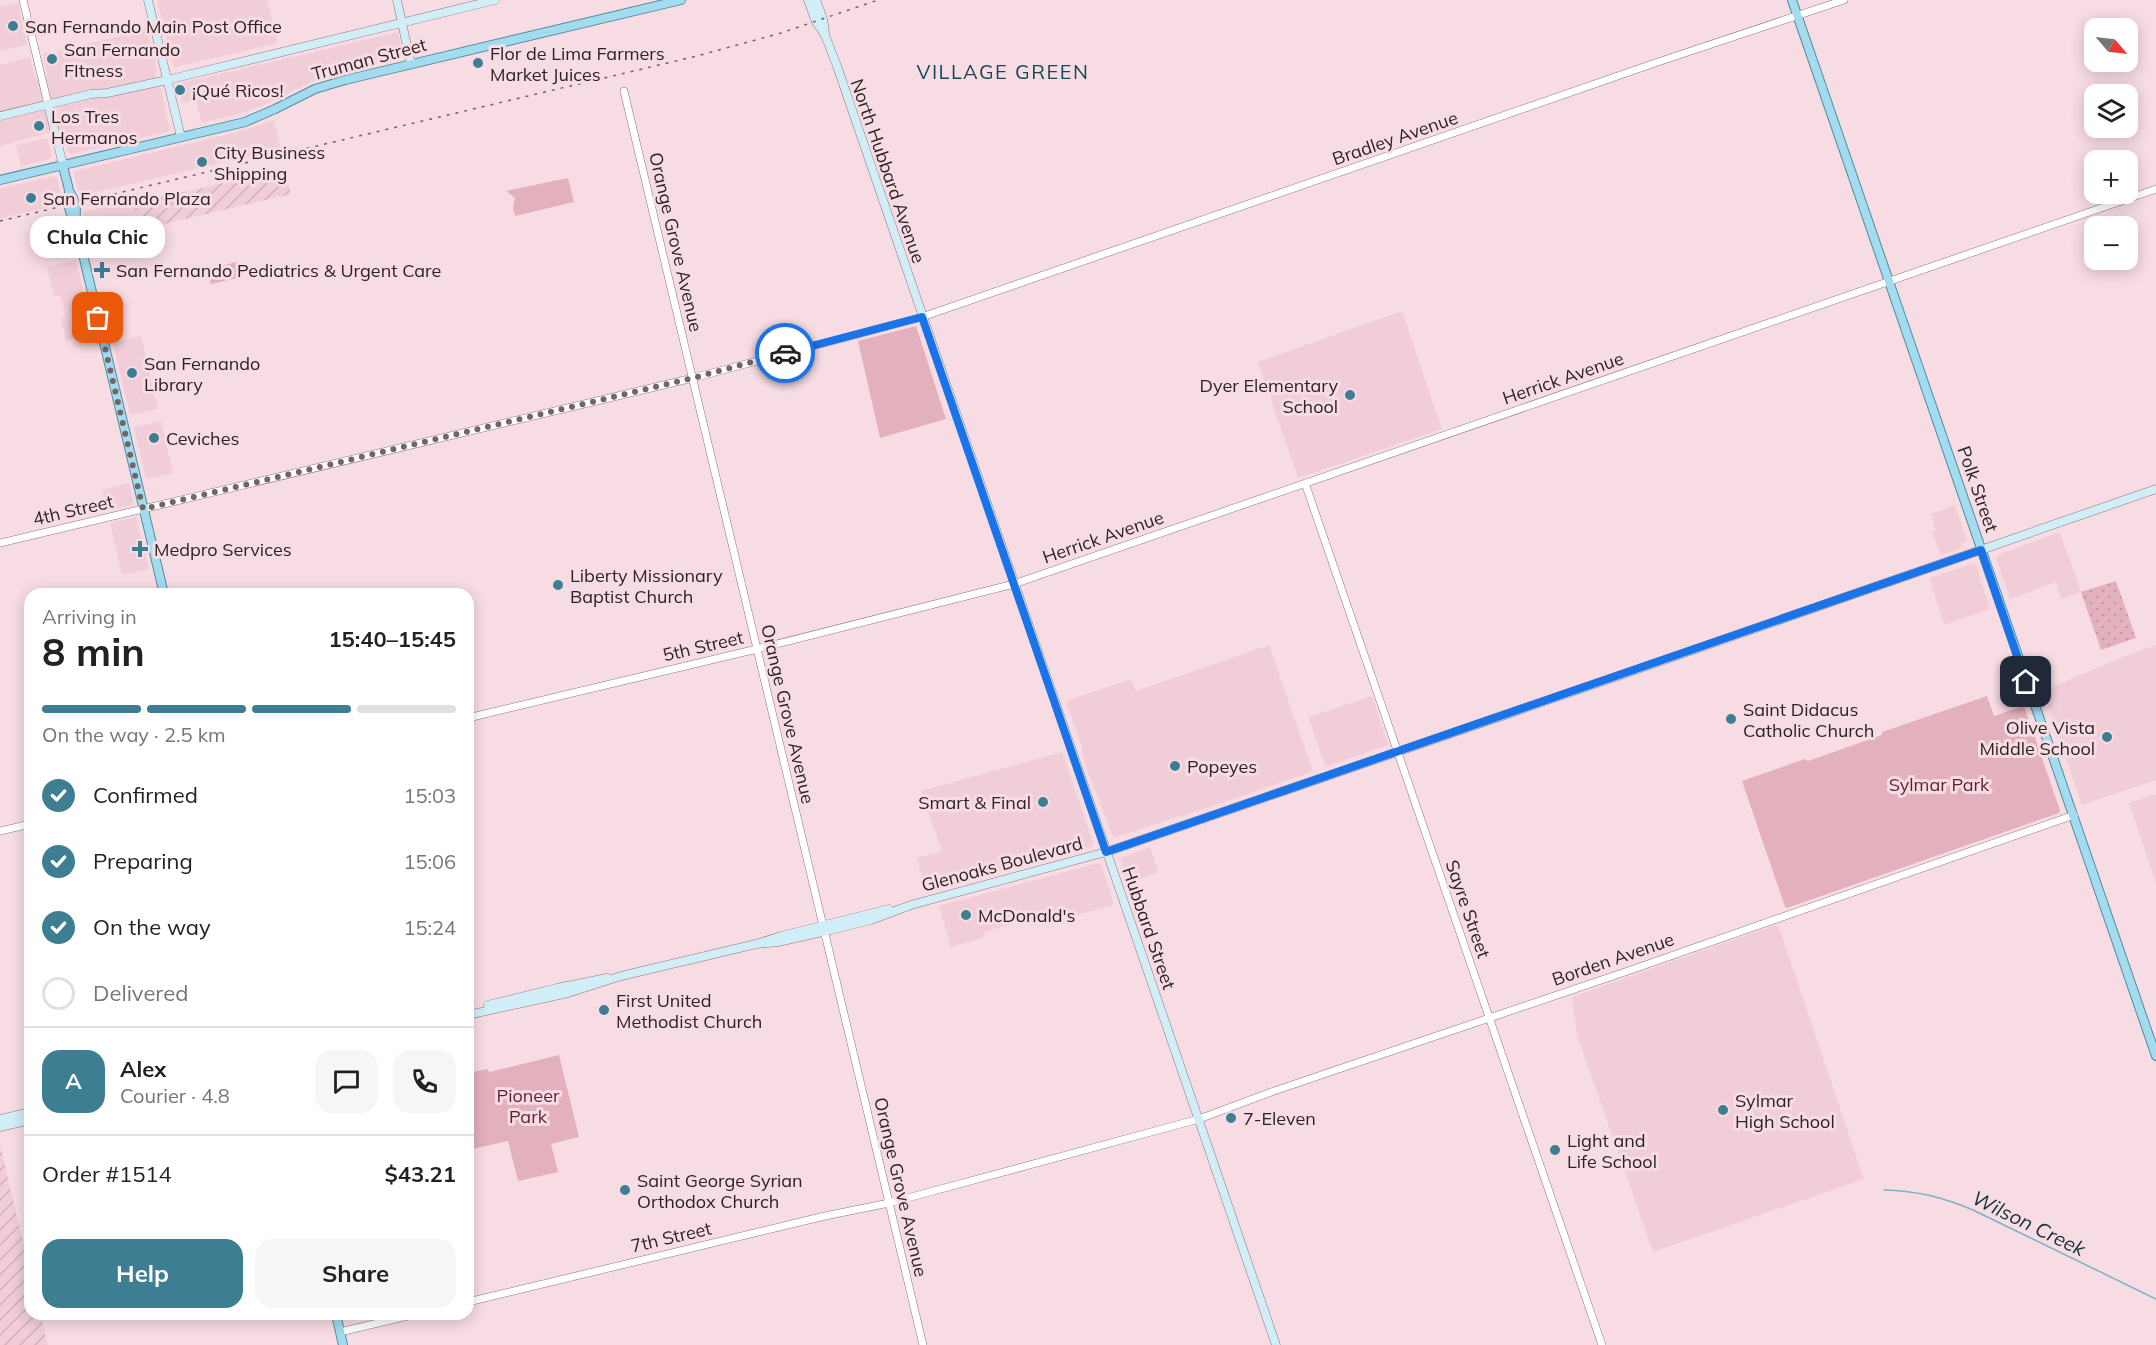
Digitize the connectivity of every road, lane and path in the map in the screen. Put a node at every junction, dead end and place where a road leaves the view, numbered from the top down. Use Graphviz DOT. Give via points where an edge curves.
graph roads {
  1 [pos="23,0"];
  2 [pos="148,0"];
  3 [pos="397,0"];
  4 [pos="495,0"];
  5 [pos="681,0"];
  6 [pos="808,0"];
  7 [pos="816,0"];
  8 [pos="1792,0"];
  9 [pos="1844,0"];
  10 [pos="1797,15"];
  11 [pos="819,20"];
  12 [pos="402,22"];
  13 [pos="411,64"];
  14 [pos="167,80"];
  15 [pos="624,91"];
  16 [pos="48,104"];
  17 [pos="0,116"];
  18 [pos="181,137"];
  19 [pos="63,165"];
  20 [pos="0,180"];
  21 [pos="2156,189"];
  22 [pos="1888,282"];
  23 [pos="957,305"];
  24 [pos="922,317"];
  25 [pos="693,378"];
  26 [pos="1305,483"];
  27 [pos="2156,489"];
  28 [pos="143,509"];
  29 [pos="0,543"];
  30 [pos="1981,550"];
  31 [pos="1014,584"];
  32 [pos="163,588"];
  33 [pos="979,594"];
  34 [pos="757,649"];
  35 [pos="474,717"];
  36 [pos="1397,752"];
  37 [pos="2074,815"];
  38 [pos="24,825"];
  39 [pos="0,831"];
  40 [pos="1106,852"];
  41 [pos="824,928"];
  42 [pos="621,976"];
  43 [pos="474,1009"];
  44 [pos="474,1014"];
  45 [pos="1490,1017"];
  46 [pos="2156,1056"];
  47 [pos="24,1113"];
  48 [pos="0,1119"];
  49 [pos="1198,1119"];
  50 [pos="24,1121"];
  51 [pos="0,1127"];
  52 [pos="1160,1128"];
  53 [pos="889,1203"];
  54 [pos="474,1301"];
  55 [pos="337,1320"];
  56 [pos="391,1320"];
  57 [pos="340,1332"];
  58 [pos="343,1345"];
  59 [pos="923,1345"];
  60 [pos="1276,1345"];
  61 [pos="1602,1345"];
  1 -- 16 [label="street"];
  2 -- 14 [label="main road"];
  3 -- 12 [label="main road"];
  4 -- 12 [label="main road"];
  5 -- 13 [label="main road, Truman Street"];
  6 -- 11 [label="main road"];
  7 -- 11 [label="main road"];
  8 -- 10 [label="main road, Polk Street"];
  9 -- 10 [label="street, Bradley Avenue"];
  10 -- 22 [label="main road, Polk Street"];
  10 -- 23 [label="street, Bradley Avenue"];
  11 -- 24 [label="main road, North Hubbard Avenue"];
  12 -- 13 [label="main road"];
  12 -- 14 [label="main road"];
  13 -- 18 [label="main road, Truman Street" via="323,86 251,120"];
  14 -- 16 [label="main road"];
  14 -- 18 [label="main road"];
  15 -- 25 [label="street, Orange Grove Avenue"];
  16 -- 17 [label="main road"];
  16 -- 19 [label="main road"];
  18 -- 19 [label="main road, Truman Street"];
  19 -- 20 [label="main road, Truman Street"];
  19 -- 28 [label="main road" via="68,205"];
  21 -- 22 [label="street, Herrick Avenue"];
  22 -- 26 [label="street, Herrick Avenue"];
  22 -- 30 [label="main road, Polk Street"];
  23 -- 24 [label="street, 4th Street"];
  24 -- 25 [label="street, 4th Street"];
  24 -- 31 [label="main road, Hubbard Street"];
  25 -- 28 [label="street, 4th Street"];
  25 -- 34 [label="street, Orange Grove Avenue"];
  26 -- 31 [label="street, Herrick Avenue"];
  26 -- 36 [label="street, Sayre Street"];
  27 -- 30 [label="main road, Glenoaks Boulevard"];
  28 -- 29 [label="street, 4th Street"];
  28 -- 32 [label="main road"];
  30 -- 36 [label="main road, Glenoaks Boulevard"];
  30 -- 37 [label="main road, Polk Street"];
  31 -- 33 [label="street, Herrick Avenue"];
  31 -- 40 [label="main road, Hubbard Street"];
  33 -- 34 [label="street, 5th Street"];
  34 -- 35 [label="street, 5th Street"];
  34 -- 41 [label="street, Orange Grove Avenue"];
  36 -- 40 [label="main road, Glenoaks Boulevard"];
  36 -- 45 [label="street, Sayre Street"];
  37 -- 45 [label="street, Borden Avenue"];
  37 -- 46 [label="main road, Polk Street"];
  38 -- 39 [label="street"];
  40 -- 41 [label="main road, Glenoaks Boulevard" via="911,905 871,920"];
  40 -- 49 [label="main road, Hubbard Street"];
  41 -- 42 [label="main road, Glenoaks Boulevard"];
  41 -- 53 [label="street, Orange Grove Avenue"];
  42 -- 43 [label="main road, Glenoaks Boulevard"];
  42 -- 44 [label="main road, Glenoaks Boulevard" via="568,993"];
  45 -- 49 [label="street, Borden Avenue"];
  45 -- 61 [label="street, Sayre Street"];
  47 -- 48 [label="main road"];
  49 -- 52 [label="street, Borden Avenue"];
  49 -- 60 [label="main road, Hubbard Street"];
  50 -- 51 [label="main road"];
  52 -- 53 [label="street, 7th Street"];
  53 -- 54 [label="street, 7th Street"];
  53 -- 59 [label="street, Orange Grove Avenue"];
  55 -- 57 [label="main road"];
  56 -- 57 [label="street"];
  57 -- 58 [label="main road"];
}
